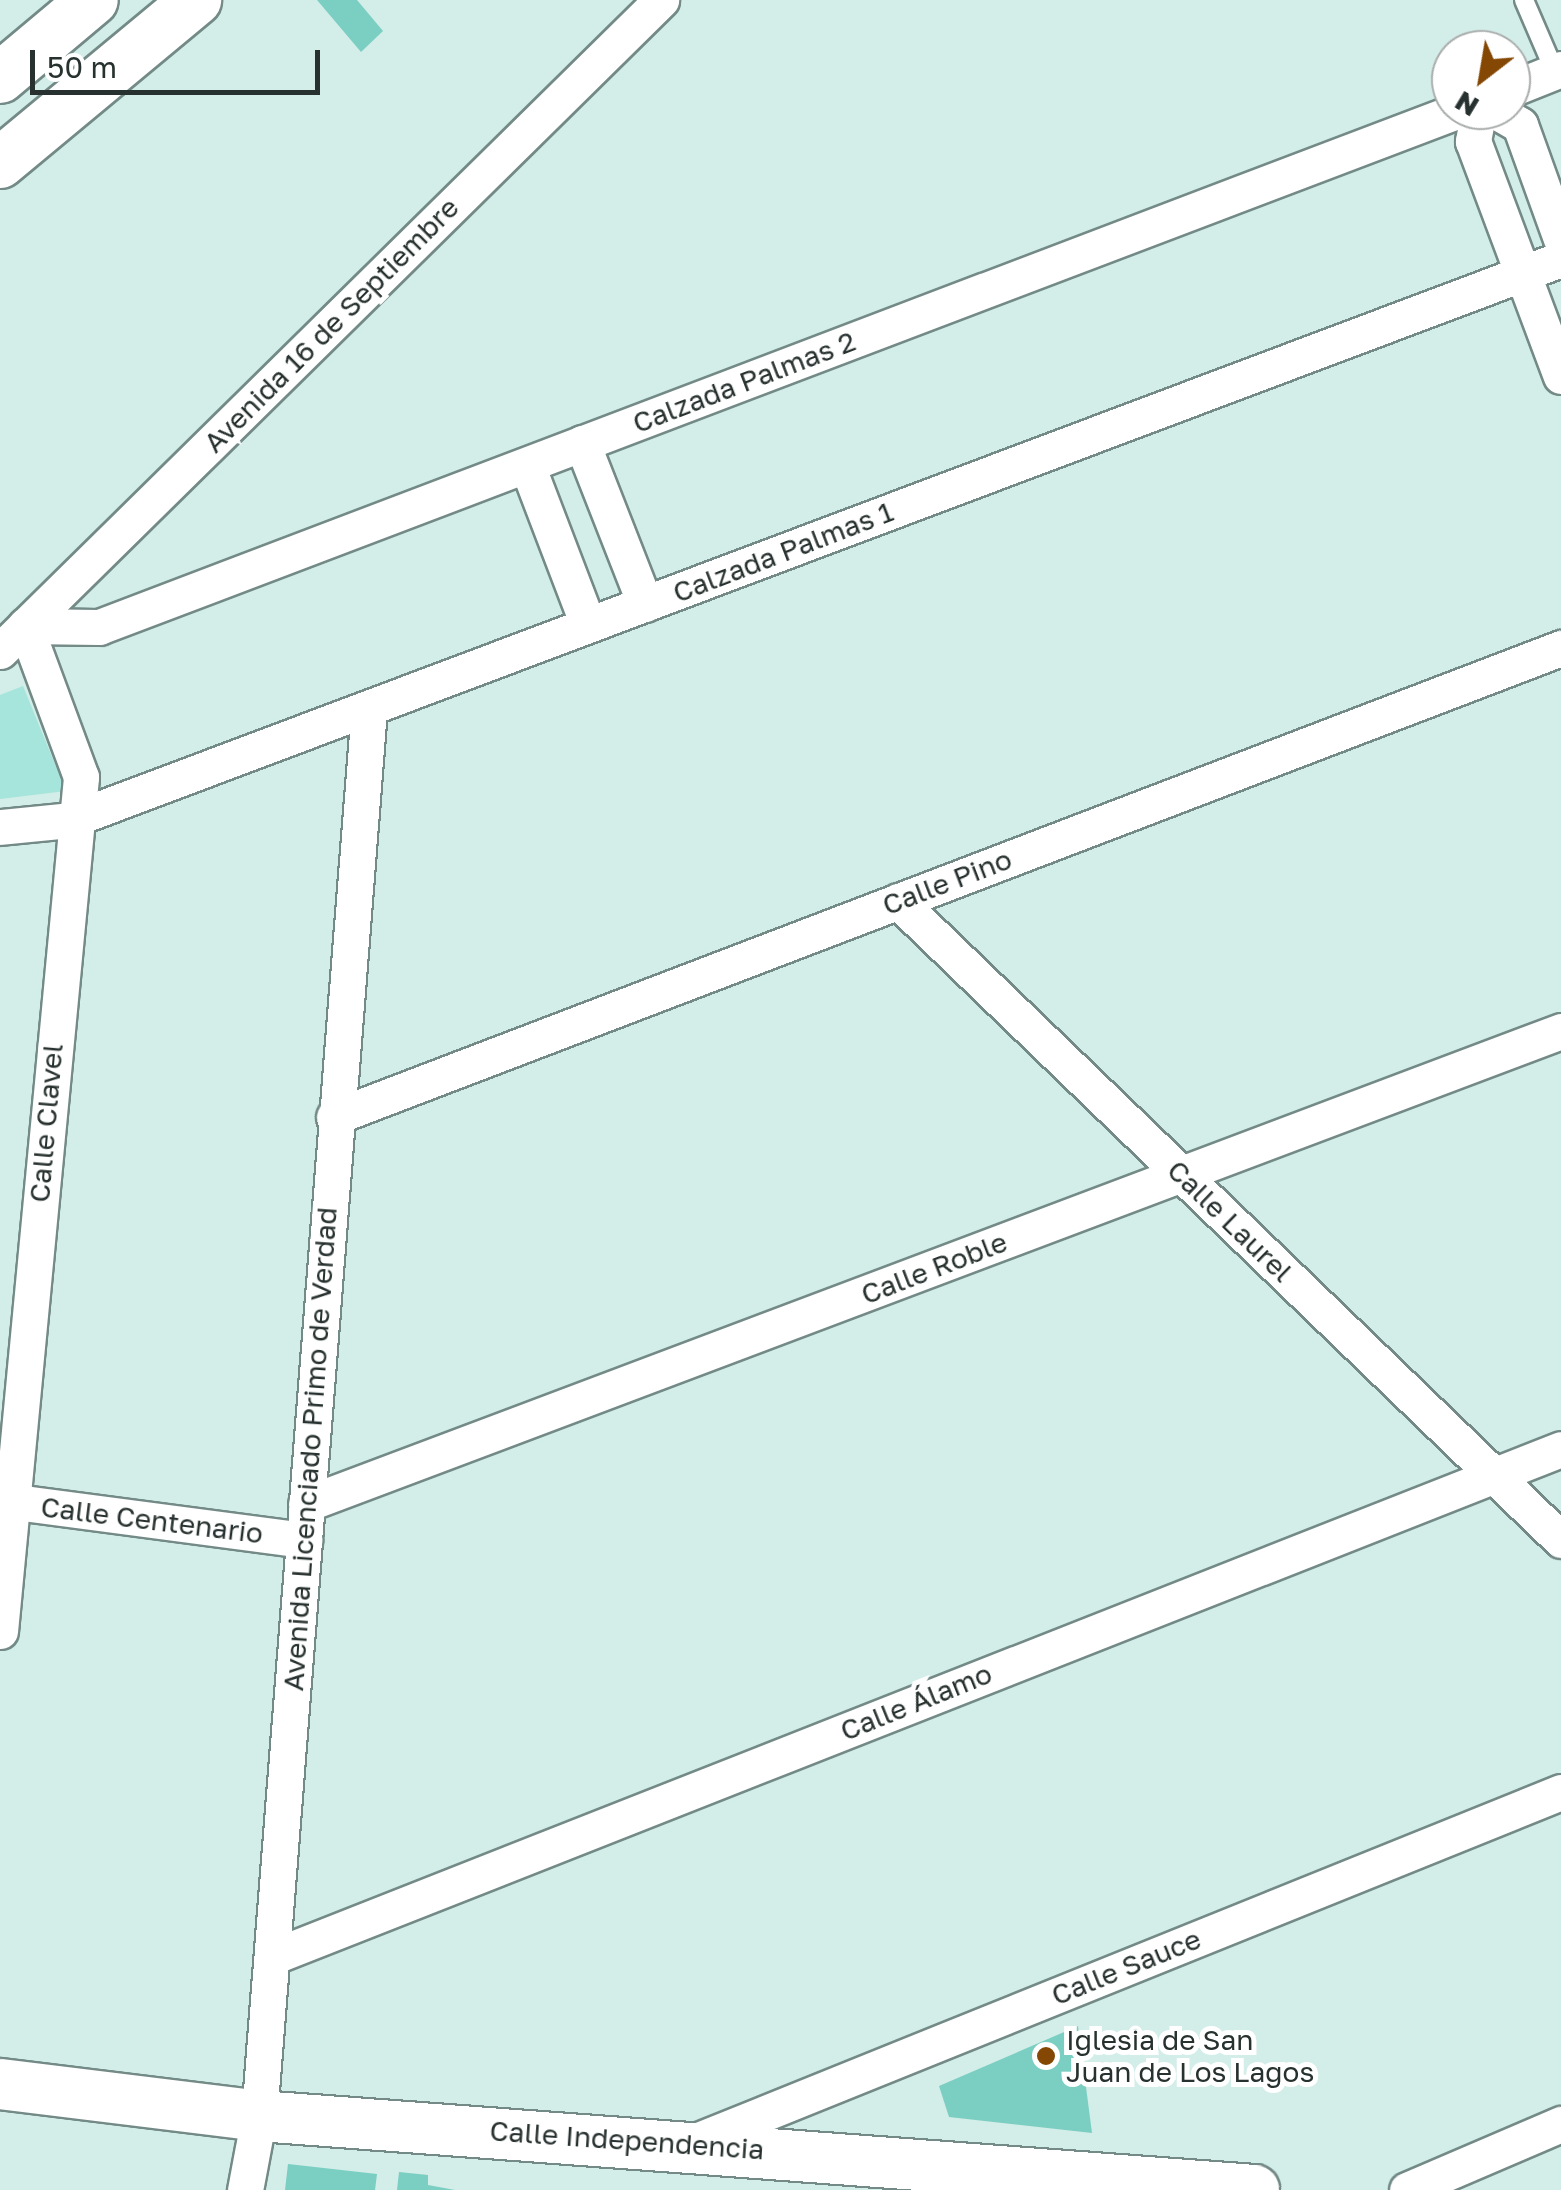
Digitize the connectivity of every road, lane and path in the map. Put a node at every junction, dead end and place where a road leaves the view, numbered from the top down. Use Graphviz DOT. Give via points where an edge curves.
graph roads {
  1 [pos="93,0"];
  2 [pos="196,0"];
  3 [pos="661,0"];
  4 [pos="1524,0"];
  5 [pos="1558,70"];
  6 [pos="0,78"];
  7 [pos="1531,81"];
  8 [pos="1431,121"];
  9 [pos="1475,130"];
  10 [pos="1522,130"];
  11 [pos="0,163"];
  12 [pos="1561,239"];
  13 [pos="1561,258"];
  14 [pos="1522,274"];
  15 [pos="1561,376"];
  16 [pos="582,444"];
  17 [pos="527,464"];
  18 [pos="645,604"];
  19 [pos="588,625"];
  20 [pos="13,638"];
  21 [pos="1561,648"];
  22 [pos="368,708"];
  23 [pos="70,820"];
  24 [pos="0,826"];
  25 [pos="898,901"];
  26 [pos="1561,1031"];
  27 [pos="334,1116"];
  28 [pos="1182,1175"];
  29 [pos="1561,1449"];
  30 [pos="1492,1474"];
  31 [pos="8,1501"];
  32 [pos="306,1504"];
  33 [pos="304,1540"];
  34 [pos="1561,1540"];
  35 [pos="0,1631"];
  36 [pos="1561,1792"];
  37 [pos="272,1957"];
  38 [pos="0,2084"];
  39 [pos="260,2116"];
  40 [pos="1561,2124"];
  41 [pos="691,2143"];
  42 [pos="245,2190"];
  43 [pos="1254,2190"];
  44 [pos="1407,2190"];
  1 -- 6 [label="main road"];
  2 -- 11 [label="main road"];
  3 -- 20 [label="street, Avenida 16 de Septiembre"];
  4 -- 5 [label="lane"];
  5 -- 7 [label="street"];
  8 -- 16 [label="street, Calzada Palmas 2"];
  9 -- 14 [label="street" via="1473,141"];
  10 -- 12 [label="street"];
  13 -- 14 [label="street, Calzada Palmas 1"];
  14 -- 15 [label="street"];
  14 -- 18 [label="street, Calzada Palmas 1"];
  16 -- 17 [label="street, Calzada Palmas 2"];
  16 -- 18 [label="street"];
  17 -- 19 [label="street"];
  17 -- 20 [label="street, Calzada Palmas 2" via="99,627"];
  18 -- 19 [label="street, Calzada Palmas 1"];
  19 -- 22 [label="street, Calzada Palmas 1"];
  20 -- 23 [label="street, Calle Clavel" via="81,776"];
  21 -- 25 [label="street, Calle Pino"];
  22 -- 23 [label="street, Calzada Palmas 1"];
  22 -- 27 [label="street, Avenida Licenciado Primo de Verdad"];
  23 -- 24 [label="street, Calzada Palmas 1"];
  23 -- 31 [label="street, Calle Clavel"];
  25 -- 27 [label="street, Calle Pino"];
  25 -- 28 [label="street, Calle Laurel"];
  26 -- 28 [label="street, Calle Roble"];
  27 -- 32 [label="street, Avenida Licenciado Primo de Verdad"];
  28 -- 30 [label="street, Calle Laurel"];
  28 -- 32 [label="street, Calle Roble"];
  29 -- 30 [label="street, Calle Álamo"];
  30 -- 34 [label="street, Calle Laurel"];
  30 -- 37 [label="street, Calle Álamo"];
  31 -- 33 [label="street, Calle Centenario"];
  31 -- 35 [label="street, Calle Clavel"];
  32 -- 33 [label="street, Avenida Licenciado Primo de Verdad"];
  33 -- 37 [label="street, Avenida Licenciado Primo de Verdad"];
  36 -- 41 [label="street, Calle Sauce"];
  37 -- 39 [label="street, Avenida Licenciado Primo de Verdad"];
  38 -- 39 [label="main road, Calle Independencia"];
  39 -- 41 [label="main road, Calle Independencia"];
  39 -- 42 [label="street, Avenida Licenciado Primo de Verdad"];
  40 -- 44 [label="street"];
  41 -- 43 [label="main road, Calle Independencia"];
}
